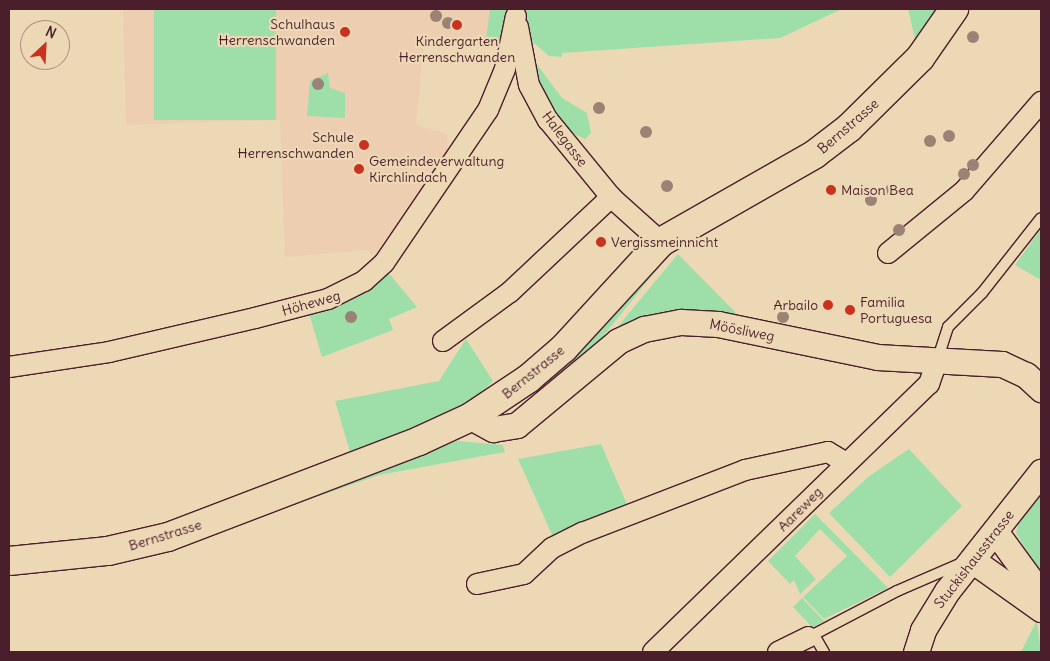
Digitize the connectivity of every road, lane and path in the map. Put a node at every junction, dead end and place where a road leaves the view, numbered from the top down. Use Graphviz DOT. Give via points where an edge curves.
graph roads {
  1 [pos="954,9"];
  2 [pos="515,12"];
  3 [pos="1041,102"];
  4 [pos="611,197"];
  5 [pos="1041,218"];
  6 [pos="661,242"];
  7 [pos="888,254"];
  8 [pos="443,341"];
  9 [pos="937,361"];
  10 [pos="9,367"];
  11 [pos="1041,389"];
  12 [pos="476,421"];
  13 [pos="846,463"];
  14 [pos="1041,472"];
  15 [pos="995,531"];
  16 [pos="9,560"];
  17 [pos="972,560"];
  18 [pos="477,584"];
  19 [pos="1041,594"];
  20 [pos="1041,609"];
  21 [pos="811,636"];
  22 [pos="653,652"];
  23 [pos="778,652"];
  24 [pos="824,652"];
  25 [pos="916,652"];
  1 -- 6 [label="main road, Bernstrasse" via="914,65 829,144"];
  2 -- 4 [label="street, Halegasse" via="524,65 537,100"];
  2 -- 10 [label="street, Höheweg" via="505,69 488,110 384,263 364,281 328,299 255,318 109,352"];
  3 -- 7 [label="street" via="964,191"];
  4 -- 6 [label="street, Halegasse"];
  4 -- 8 [label="street" via="510,292"];
  5 -- 9 [label="lane" via="982,293 948,327"];
  6 -- 12 [label="main road, Bernstrasse" via="564,348"];
  9 -- 11 [label="street, Möösliweg" via="1002,364 1026,375"];
  9 -- 12 [label="street, Möösliweg" via="878,357 718,324 681,322 644,329 618,341 531,416 500,430"];
  9 -- 13 [label="street, Aareweg" via="929,384"];
  12 -- 16 [label="main road, Bernstrasse" via="168,537 108,551"];
  13 -- 18 [label="street" via="824,452 745,470 582,533 552,548 524,574"];
  13 -- 22 [label="street, Aareweg"];
  14 -- 15 [label="street, Stuckishausstrasse"];
  15 -- 17 [label="street, Stuckishausstrasse"];
  15 -- 19 [label="street"];
  17 -- 20 [label="street"];
  17 -- 21 [label="lane" via="934,573"];
  17 -- 25 [label="street, Stuckishausstrasse" via="937,605"];
  21 -- 23 [label="street"];
  21 -- 24 [label="lane"];
}
